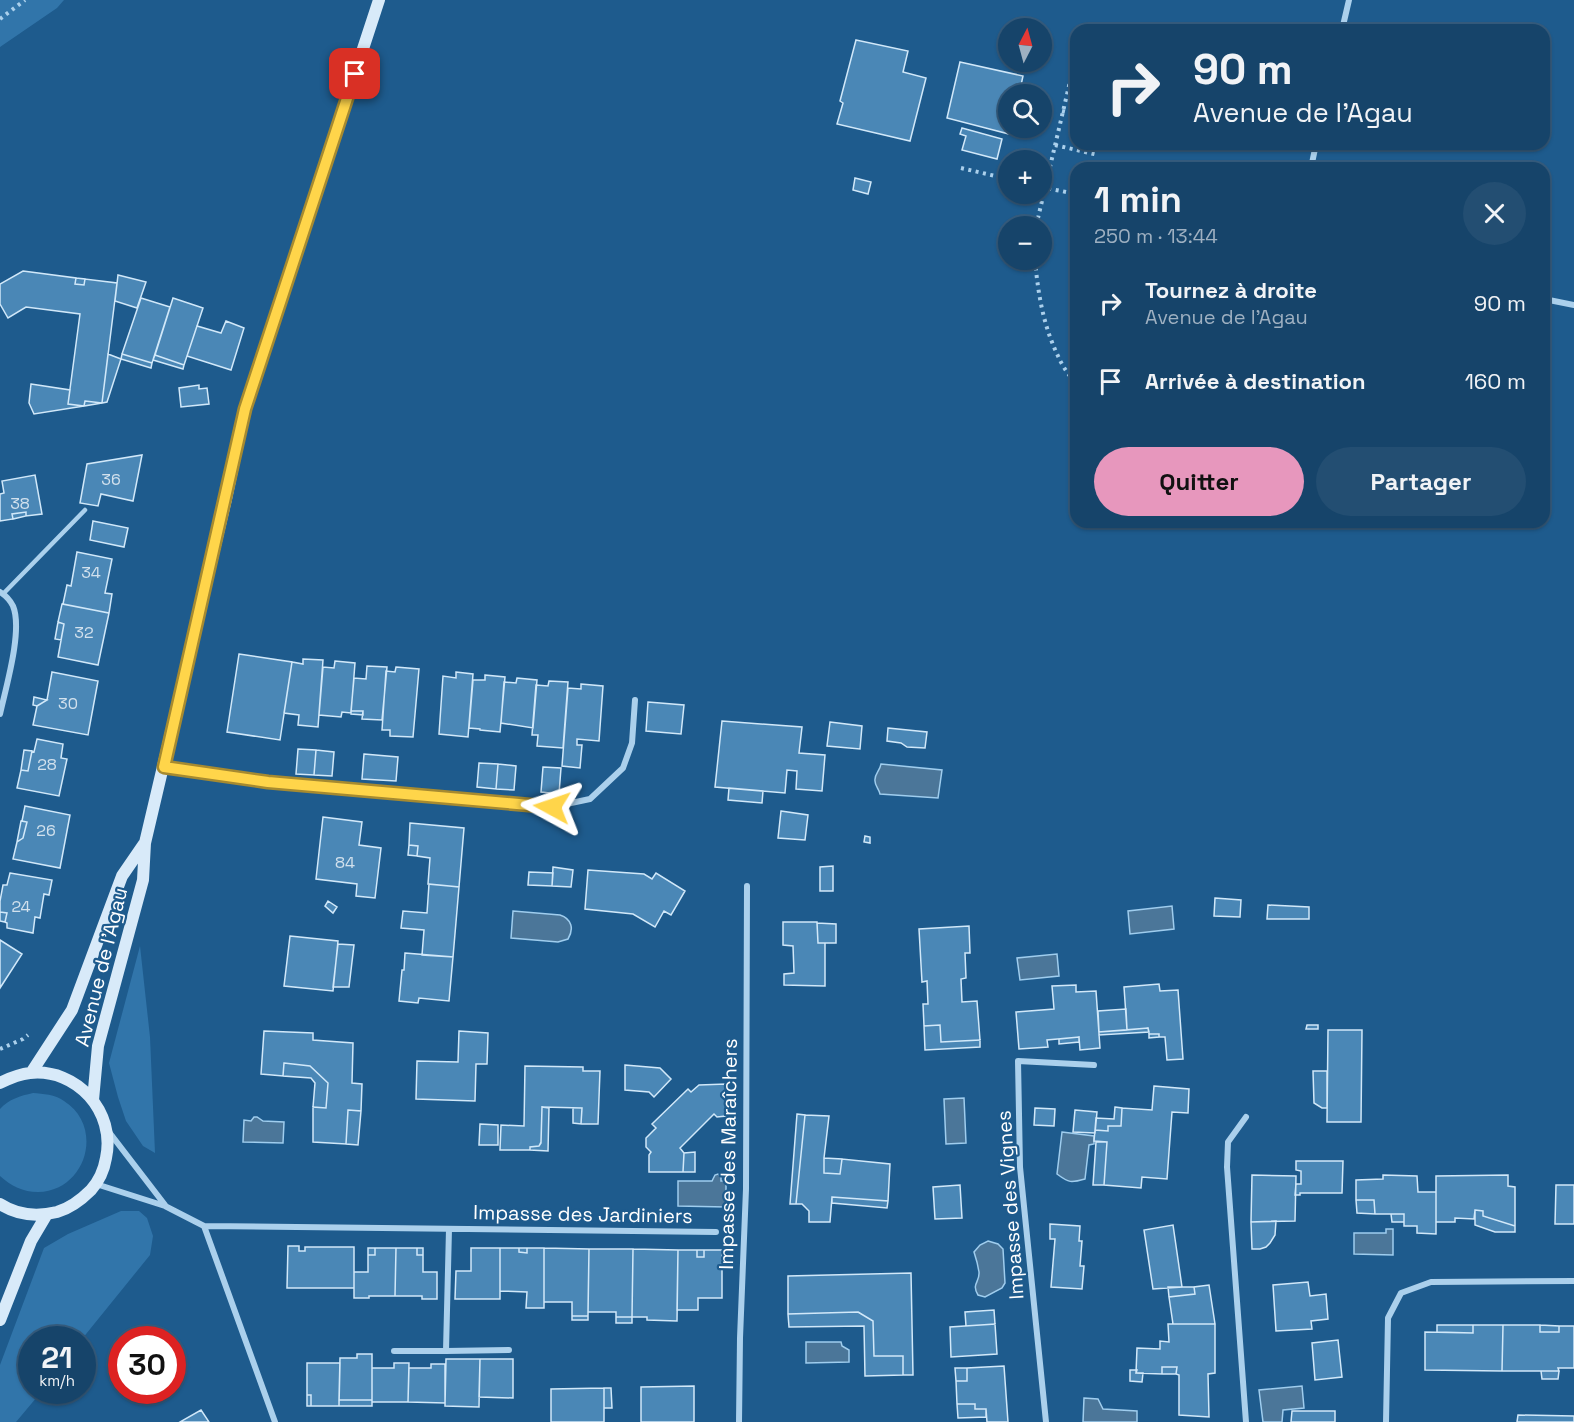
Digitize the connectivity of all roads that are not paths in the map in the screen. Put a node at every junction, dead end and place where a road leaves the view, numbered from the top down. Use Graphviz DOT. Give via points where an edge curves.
graph roads {
  1 [pos="379,0"];
  2 [pos="1349,0"];
  3 [pos="1343,24"];
  4 [pos="1550,299"];
  5 [pos="1574,305"];
  6 [pos="85,510"];
  7 [pos="2,593"];
  8 [pos="635,700"];
  9 [pos="0,714"];
  10 [pos="164,767"];
  11 [pos="145,843"];
  12 [pos="747,886"];
  13 [pos="1094,1065"];
  14 [pos="31,1072"];
  15 [pos="0,1083"];
  16 [pos="93,1100"];
  17 [pos="1246,1117"];
  18 [pos="107,1130"];
  19 [pos="96,1184"];
  20 [pos="0,1204"];
  21 [pos="165,1206"];
  22 [pos="47,1214"];
  23 [pos="204,1226"];
  24 [pos="449,1229"];
  25 [pos="716,1232"];
  26 [pos="1574,1281"];
  27 [pos="0,1320"];
  28 [pos="509,1350"];
  29 [pos="394,1351"];
  30 [pos="446,1351"];
  31 [pos="275,1422"];
  32 [pos="739,1422"];
  33 [pos="1046,1422"];
  34 [pos="1246,1422"];
  35 [pos="1386,1422"];
  1 -- 10 [label="street, Avenue de l'Agau" via="245,409"];
  2 -- 3 [label="street"];
  4 -- 5 [label="street"];
  6 -- 7 [label="lane"];
  7 -- 9 [label="street" via="12,604 16,636"];
  8 -- 10 [label="street" via="632,743 622,768 590,799 552,807 268,782"];
  10 -- 11 [label="street, Avenue de l'Agau"];
  11 -- 14 [label="street, Avenue de l'Agau" via="122,876 72,1010"];
  11 -- 16 [label="street, Avenue de l'Agau" via="143,880 99,1041"];
  12 -- 32 [label="street, Impasse des Maraîchers" via="746,1189"];
  13 -- 33 [label="street, Impasse des Vignes" via="1018,1061 1020,1167"];
  14 -- 15 [label="street"];
  14 -- 16 [label="street" via="54,1074 76,1084"];
  16 -- 18 [label="street"];
  17 -- 34 [label="street" via="1228,1142 1227,1167"];
  18 -- 19 [label="street" via="108,1149"];
  18 -- 21 [label="street"];
  19 -- 21 [label="street"];
  19 -- 22 [label="street" via="66,1209"];
  20 -- 22 [label="street" via="27,1215"];
  21 -- 23 [label="street"];
  22 -- 27 [label="street" via="31,1241"];
  23 -- 24 [label="street, Impasse des Jardiniers"];
  23 -- 31 [label="street"];
  24 -- 25 [label="street, Impasse des Jardiniers"];
  24 -- 30 [label="street, Impasse des Jardiniers"];
  26 -- 35 [label="street" via="1431,1282 1401,1293 1388,1318"];
  28 -- 30 [label="street"];
  29 -- 30 [label="street"];
}
